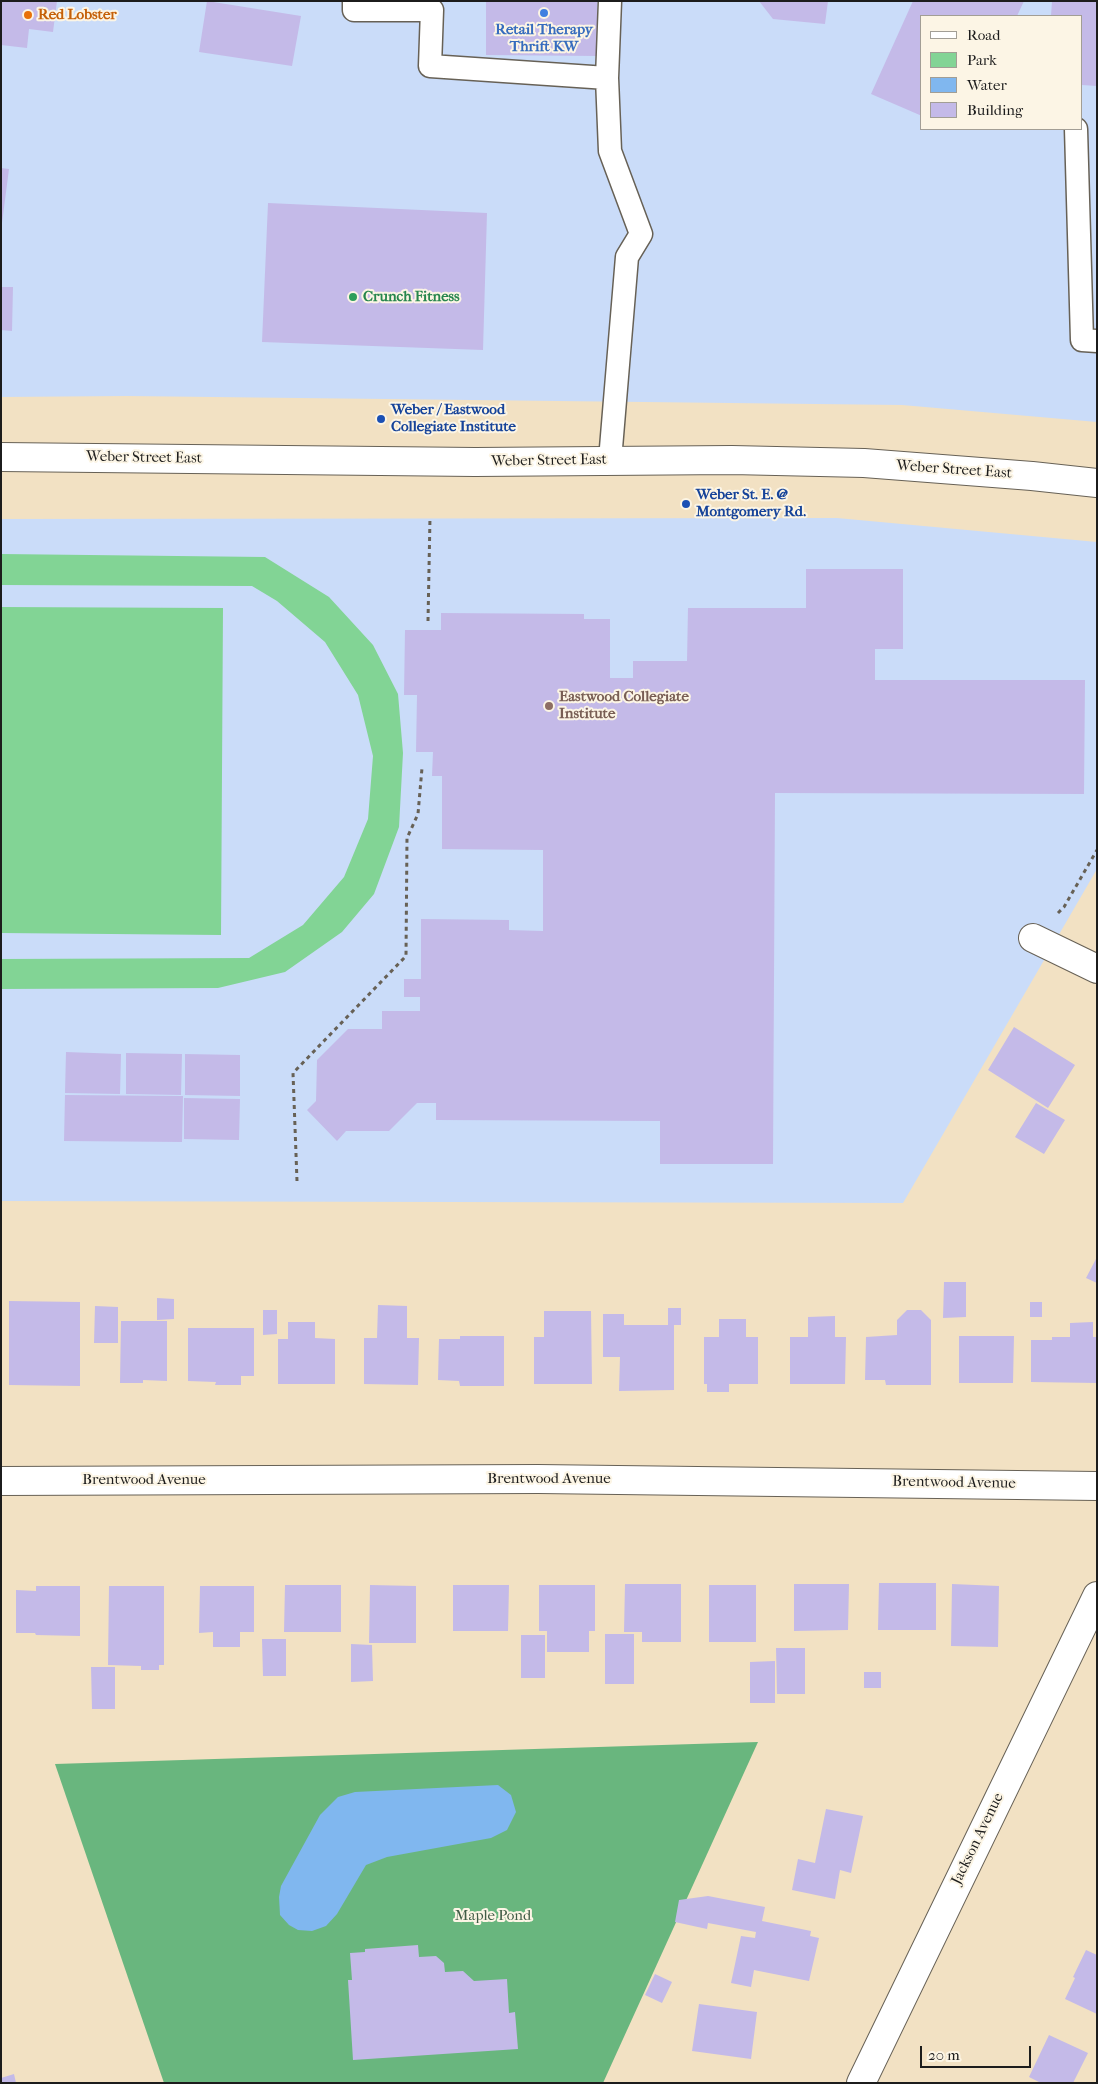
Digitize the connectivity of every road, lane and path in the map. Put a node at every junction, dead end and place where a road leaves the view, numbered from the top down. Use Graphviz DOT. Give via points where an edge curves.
graph roads {
  1 [pos="354,1"];
  2 [pos="610,1"];
  3 [pos="607,78"];
  4 [pos="1076,130"];
  5 [pos="1097,341"];
  6 [pos="1,457"];
  7 [pos="610,460"];
  8 [pos="1097,483"];
  9 [pos="430,517"];
  10 [pos="428,621"];
  11 [pos="422,768"];
  12 [pos="1097,850"];
  13 [pos="1033,938"];
  14 [pos="1097,969"];
  15 [pos="297,1181"];
  16 [pos="1,1481"];
  17 [pos="1097,1486"];
  18 [pos="1097,1596"];
  19 [pos="861,2083"];
  1 -- 3 [label="lane" via="354,10 432,10 430,66"];
  2 -- 3 [label="lane"];
  3 -- 7 [label="lane" via="610,151 641,234 627,257"];
  4 -- 5 [label="lane" via="1082,340"];
  6 -- 7 [label="street, Weber Street East" via="475,462"];
  7 -- 8 [label="street, Weber Street East" via="864,463"];
  9 -- 10 [label="path"];
  11 -- 15 [label="path" via="418,814 408,838 406,956 293,1073"];
  12 -- 13 [label="path" via="1064,907"];
  13 -- 14 [label="street"];
  16 -- 17 [label="street, Brentwood Avenue" via="538,1479"];
  18 -- 19 [label="street, Jackson Avenue"];
}
